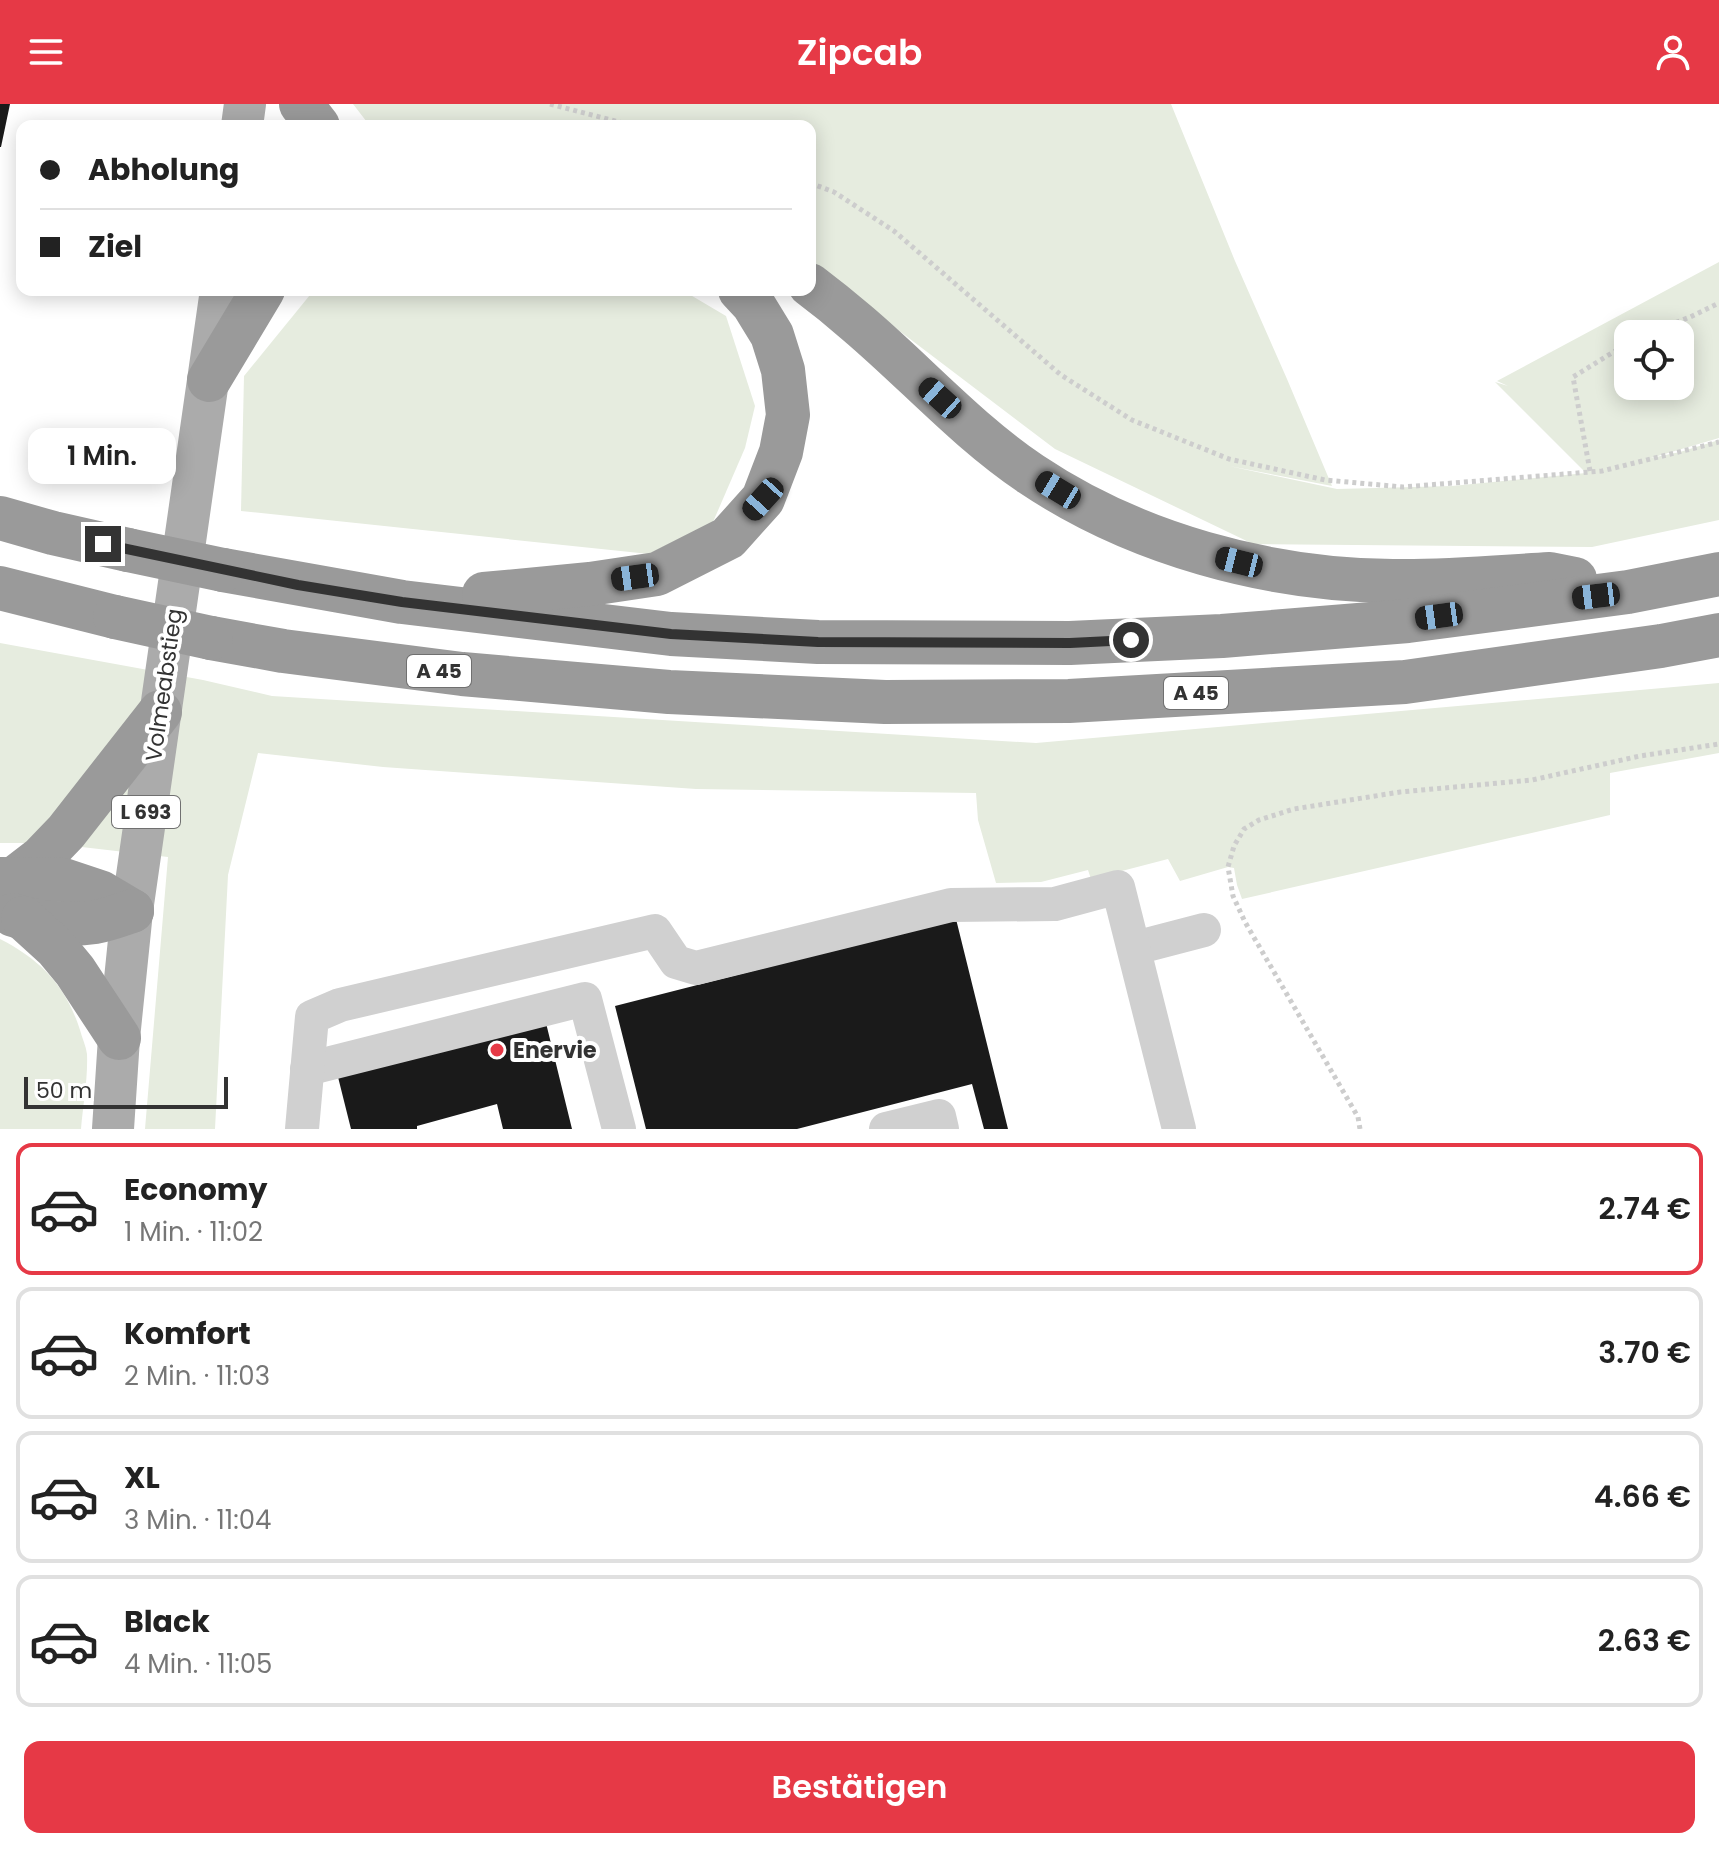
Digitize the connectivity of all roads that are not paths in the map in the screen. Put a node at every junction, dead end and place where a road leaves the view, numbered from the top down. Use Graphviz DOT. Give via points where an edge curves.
graph roads {
  1 [pos="301,104"];
  2 [pos="313,120"];
  3 [pos="816,290"];
  4 [pos="220,296"];
  5 [pos="259,296"];
  6 [pos="746,296"];
  7 [pos="209,380"];
  8 [pos="0,518"];
  9 [pos="1719,574"];
  10 [pos="0,588"];
  11 [pos="1628,592"];
  12 [pos="402,602"];
  13 [pos="1719,635"];
  14 [pos="160,712"];
  15 [pos="10,897"];
  16 [pos="132,911"];
  17 [pos="1204,930"];
  18 [pos="1135,948"];
  19 [pos="119,1038"];
  20 [pos="307,1069"];
  21 [pos="113,1129"];
  22 [pos="302,1129"];
  23 [pos="619,1129"];
  24 [pos="886,1129"];
  25 [pos="942,1129"];
  26 [pos="1179,1129"];
  1 -- 2 [label="highway"];
  3 -- 11 [label="highway" via="1031,474 1134,530 1260,567 1323,576 1391,581 1550,574"];
  4 -- 7 [label="main road, Volmeabstieg / L 693"];
  5 -- 7 [label="highway"];
  6 -- 12 [label="highway" via="772,335 788,415 763,499 728,538 657,574"];
  7 -- 14 [label="main road, Volmeabstieg / L 693"];
  8 -- 12 [label="highway, bridge" via="223,570"];
  9 -- 11 [label="highway"];
  10 -- 13 [label="highway, A 45, bridge" via="283,651 669,692 901,702 1069,701 1405,682"];
  11 -- 12 [label="highway" via="1408,621 1070,643 818,642 671,634"];
  14 -- 15 [label="highway"];
  14 -- 16 [label="main road, Volmeabstieg / L 693"];
  15 -- 16 [label="highway" via="64,880 100,892"];
  15 -- 19 [label="highway" via="75,971"];
  16 -- 19 [label="main road, Volmeabstieg / L 693"];
  17 -- 18 [label="lane"];
  18 -- 20 [label="lane" via="1118,887 1055,904 951,905 696,968 676,962 655,931 340,1005 312,1017"];
  18 -- 26 [label="lane"];
  19 -- 21 [label="main road, Volmeabstieg / L 693"];
  20 -- 22 [label="lane"];
  20 -- 23 [label="lane" via="585,999"];
  24 -- 25 [label="lane" via="939,1116"];
}
